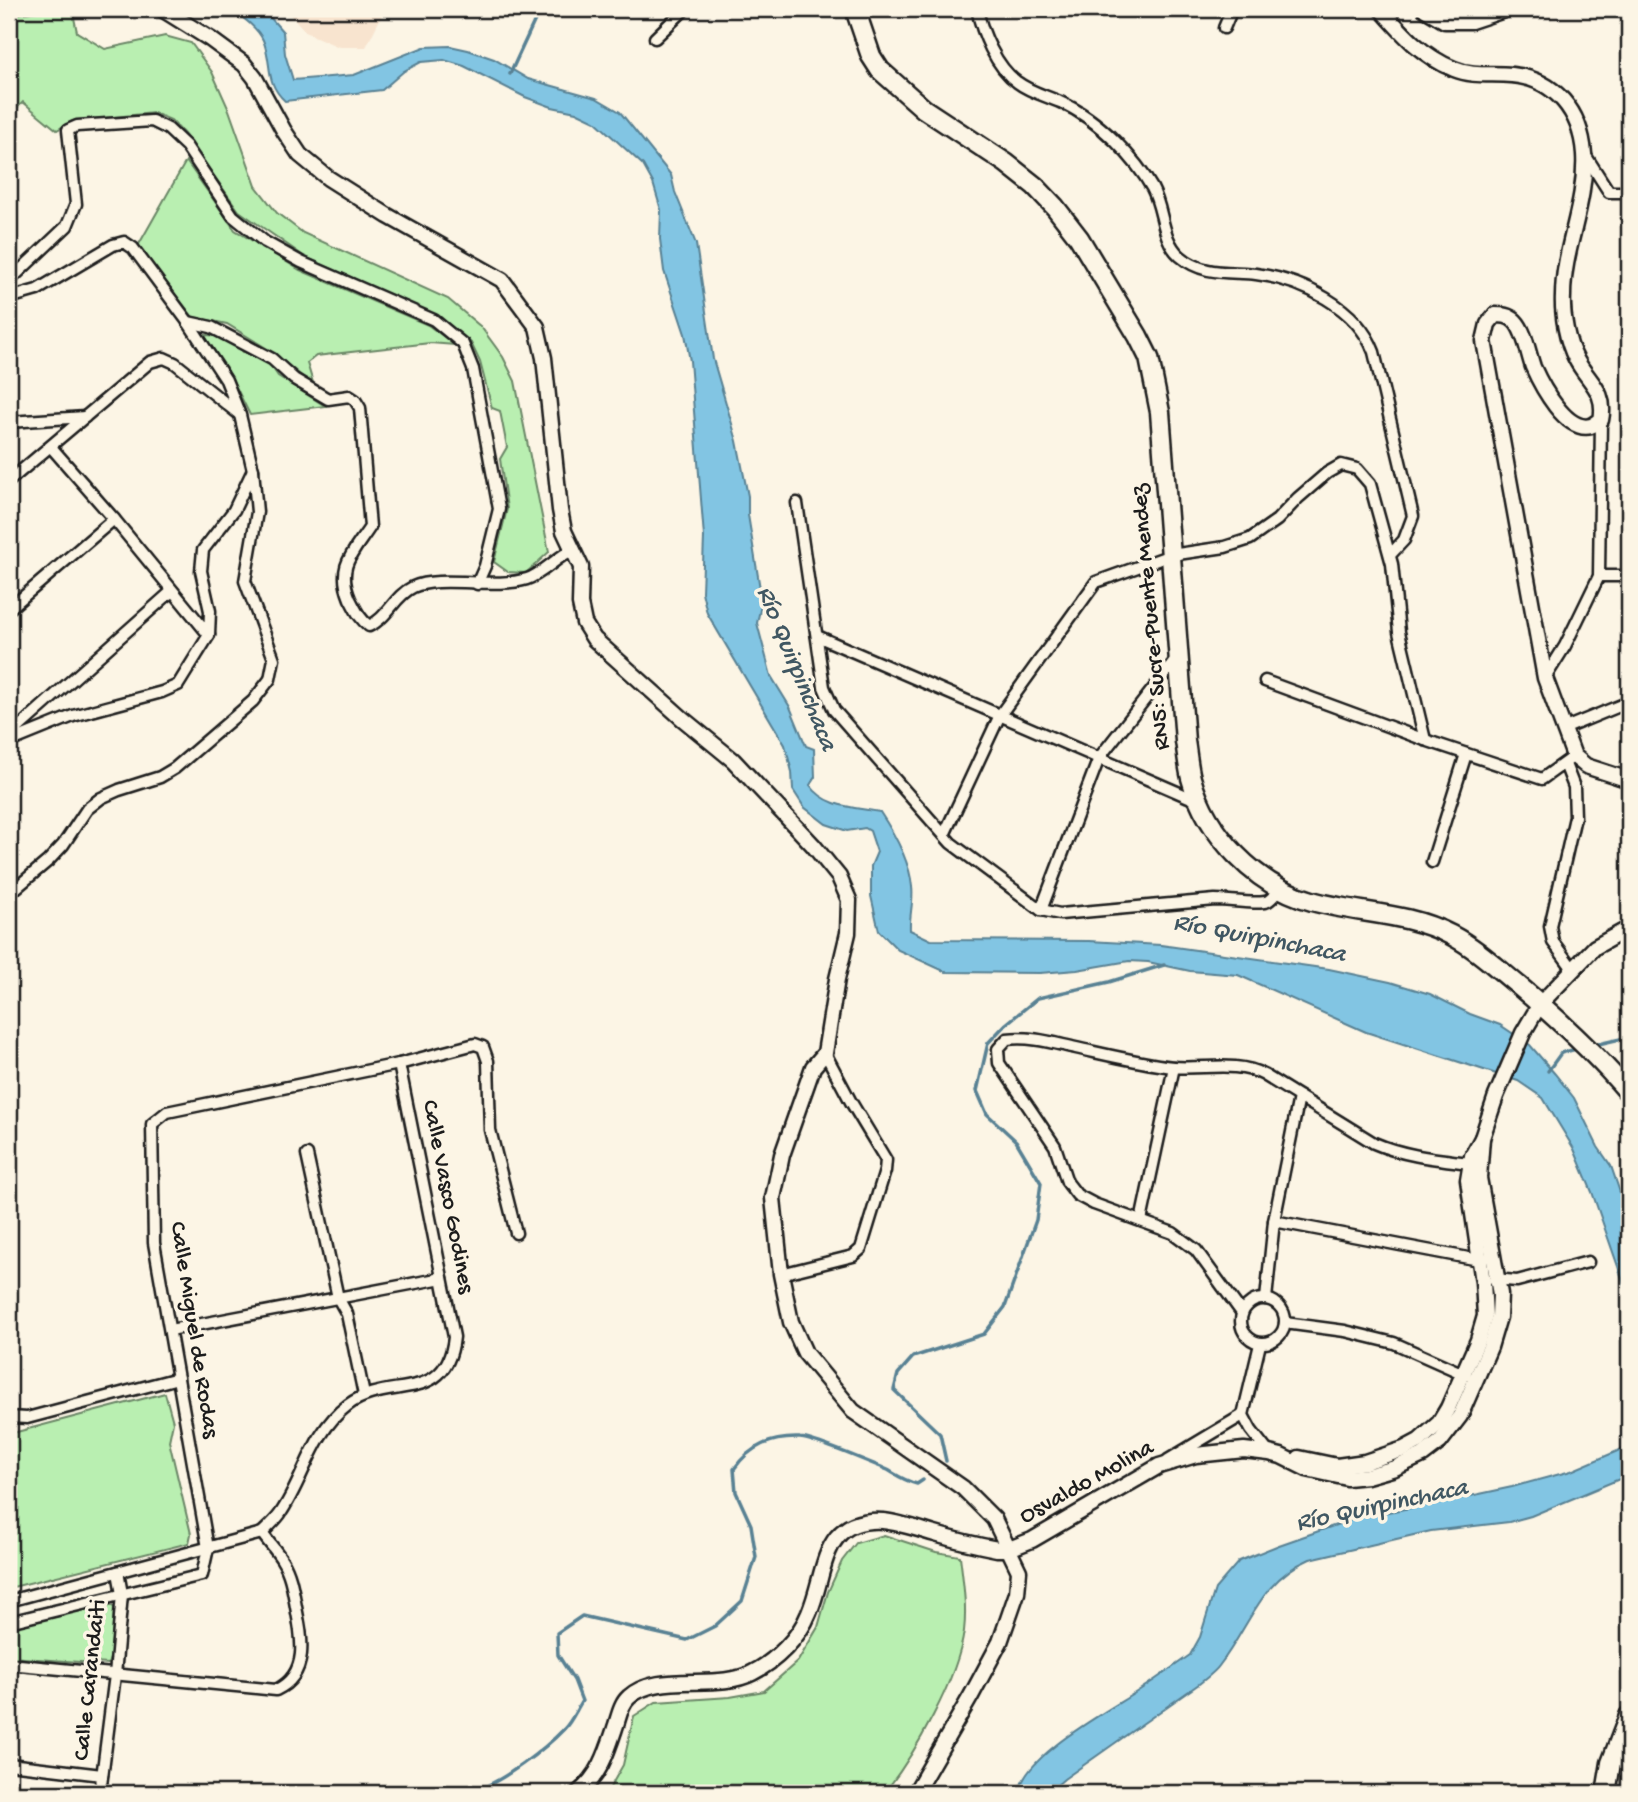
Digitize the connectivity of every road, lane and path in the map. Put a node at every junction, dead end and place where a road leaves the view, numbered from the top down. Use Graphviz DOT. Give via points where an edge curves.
graph roads {
  1 [pos="162,9"];
  2 [pos="685,9"];
  3 [pos="855,9"];
  4 [pos="977,9"];
  5 [pos="1232,9"];
  6 [pos="1381,9"];
  7 [pos="1425,9"];
  8 [pos="1507,9"];
  9 [pos="1224,28"];
  10 [pos="655,38"];
  11 [pos="1584,152"];
  12 [pos="1629,192"];
  13 [pos="9,281"];
  14 [pos="9,298"];
  15 [pos="188,323"];
  16 [pos="240,415"];
  17 [pos="85,417"];
  18 [pos="1601,420"];
  19 [pos="9,422"];
  20 [pos="51,446"];
  21 [pos="253,470"];
  22 [pos="9,481"];
  23 [pos="797,503"];
  24 [pos="114,519"];
  25 [pos="572,550"];
  26 [pos="1171,555"];
  27 [pos="1390,555"];
  28 [pos="1599,576"];
  29 [pos="1629,576"];
  30 [pos="477,584"];
  31 [pos="172,591"];
  32 [pos="9,609"];
  33 [pos="209,635"];
  34 [pos="817,636"];
  35 [pos="1179,657"];
  36 [pos="1545,678"];
  37 [pos="1265,681"];
  38 [pos="1629,702"];
  39 [pos="1000,715"];
  40 [pos="1563,729"];
  41 [pos="9,736"];
  42 [pos="1425,740"];
  43 [pos="9,742"];
  44 [pos="1466,754"];
  45 [pos="1100,758"];
  46 [pos="1569,760"];
  47 [pos="1629,780"];
  48 [pos="1200,801"];
  49 [pos="944,835"];
  50 [pos="1432,862"];
  51 [pos="1281,888"];
  52 [pos="9,894"];
  53 [pos="1041,910"];
  54 [pos="1629,931"];
  55 [pos="1573,969"];
  56 [pos="1540,1004"];
  57 [pos="825,1053"];
  58 [pos="399,1065"];
  59 [pos="1174,1067"];
  60 [pos="1629,1093"];
  61 [pos="1299,1097"];
  62 [pos="1482,1138"];
  63 [pos="307,1155"];
  64 [pos="1470,1163"];
  65 [pos="1141,1221"];
  66 [pos="1274,1221"];
  67 [pos="516,1233"];
  68 [pos="1486,1257"];
  69 [pos="1588,1262"];
  70 [pos="781,1274"];
  71 [pos="442,1278"];
  72 [pos="1490,1280"];
  73 [pos="338,1298"];
  74 [pos="1265,1298"];
  75 [pos="1242,1313"];
  76 [pos="1285,1323"];
  77 [pos="170,1330"];
  78 [pos="1260,1343"];
  79 [pos="1470,1377"];
  80 [pos="178,1378"];
  81 [pos="364,1395"];
  82 [pos="1243,1415"];
  83 [pos="9,1417"];
  84 [pos="1275,1454"];
  85 [pos="1158,1466"];
  86 [pos="262,1533"];
  87 [pos="208,1548"];
  88 [pos="1003,1549"];
  89 [pos="118,1572"];
  90 [pos="122,1594"];
  91 [pos="9,1601"];
  92 [pos="9,1622"];
  93 [pos="9,1664"];
  94 [pos="115,1675"];
  95 [pos="1629,1716"];
  96 [pos="9,1764"];
  97 [pos="102,1775"];
  98 [pos="100,1793"];
  99 [pos="578,1793"];
  100 [pos="915,1793"];
  101 [pos="1606,1793"];
  1 -- 25 [label="street" via="244,64 300,155 328,178 502,280 519,301 537,327 544,358 560,510"];
  2 -- 10 [label="street"];
  3 -- 26 [label="highway, RN5: Sucre-Puente Mendez" via="880,70 924,109 1006,163 1055,207 1138,335 1149,358 1160,412"];
  4 -- 27 [label="street" via="995,55 1008,74 1084,115 1138,168 1153,189 1168,239 1179,255 1217,273 1278,277 1310,290 1351,315 1367,335 1413,516 1404,540"];
  5 -- 9 [label="street"];
  6 -- 11 [label="street" via="1408,41 1430,58 1479,75 1535,79 1551,89 1568,105 1579,126"];
  7 -- 8 [label="street" via="1444,20 1458,21"];
  11 -- 12 [label="street" via="1609,192"];
  11 -- 18 [label="street" via="1584,178 1562,298 1575,358 1597,388 1603,407"];
  13 -- 30 [label="street" via="67,226 76,204 68,130 152,121 168,129 186,146 233,216 265,242 434,320 463,344 473,369 499,509"];
  14 -- 15 [label="street" via="37,290 124,243 133,248"];
  15 -- 16 [label="street" via="226,380"];
  15 -- 30 [label="street" via="211,327 272,359 293,379 328,399 355,400 370,527 344,569 345,586 360,619 369,626 379,622 412,587"];
  16 -- 17 [label="street" via="164,358 150,362"];
  16 -- 21 [label="street"];
  17 -- 19 [label="street"];
  17 -- 20 [label="street"];
  18 -- 28 [label="street"];
  18 -- 36 [label="street" via="1582,426 1568,419 1549,397 1517,322 1495,315 1484,341"];
  20 -- 22 [label="street"];
  20 -- 24 [label="street"];
  21 -- 33 [label="street" via="234,510 203,550"];
  21 -- 52 [label="street" via="257,512 245,581 274,659 270,679 253,701 175,768 118,790 87,809 63,845"];
  23 -- 34 [label="street"];
  24 -- 31 [label="street"];
  24 -- 32 [label="street"];
  25 -- 30 [label="street" via="528,579"];
  25 -- 57 [label="street" via="581,567 584,623 594,639 733,760 839,877 849,900 848,933"];
  26 -- 27 [label="street" via="1250,539 1341,465 1357,469 1370,484"];
  26 -- 35 [label="highway, RN5: Sucre-Puente Mendez"];
  26 -- 39 [label="street" via="1096,582"];
  27 -- 42 [label="street" via="1399,632"];
  28 -- 29 [label="street"];
  28 -- 36 [label="street"];
  31 -- 33 [label="street"];
  31 -- 41 [label="street"];
  33 -- 43 [label="street" via="178,685 73,716"];
  34 -- 39 [label="street"];
  34 -- 49 [label="street" via="824,687 834,710"];
  35 -- 45 [label="street"];
  35 -- 48 [label="highway, RN5: Sucre-Puente Mendez" via="1185,741"];
  36 -- 40 [label="street"];
  37 -- 42 [label="street"];
  38 -- 40 [label="street"];
  39 -- 45 [label="street"];
  39 -- 49 [label="street"];
  40 -- 46 [label="street"];
  42 -- 44 [label="street"];
  44 -- 46 [label="street" via="1542,779"];
  44 -- 50 [label="street"];
  45 -- 48 [label="street"];
  45 -- 53 [label="street"];
  46 -- 47 [label="street"];
  46 -- 55 [label="street" via="1575,817 1549,926 1553,942"];
  48 -- 51 [label="highway, RN5: Sucre-Puente Mendez" via="1229,848"];
  49 -- 53 [label="street"];
  51 -- 53 [label="street" via="1269,901 1257,904 1215,900 1060,914"];
  51 -- 56 [label="highway, RN5: Sucre-Puente Mendez" via="1311,901 1432,926 1478,952"];
  54 -- 55 [label="street" via="1595,947"];
  55 -- 56 [label="street"];
  56 -- 60 [label="highway, RN5: Sucre-Puente Mendez" via="1602,1061"];
  56 -- 62 [label="street" via="1523,1033"];
  57 -- 70 [label="street" via="813,1067 782,1154 773,1198"];
  57 -- 70 [label="street" via="886,1160 885,1171 861,1249 853,1256"];
  58 -- 67 [label="street" via="475,1044 483,1047 488,1060 490,1130"];
  58 -- 71 [label="street, Calle Vasco Godines"];
  58 -- 77 [label="street, Calle Miguel de Rodas" via="167,1111 157,1118 152,1124 155,1243"];
  59 -- 61 [label="street" via="1247,1068"];
  59 -- 65 [label="street"];
  59 -- 65 [label="street" via="1021,1037 1007,1039 998,1049 999,1063 1055,1146 1067,1182 1077,1195"];
  61 -- 64 [label="street" via="1387,1149"];
  61 -- 66 [label="street"];
  62 -- 64 [label="street"];
  62 -- 68 [label="street, Osvaldo Molina" via="1479,1178"];
  63 -- 73 [label="street"];
  64 -- 68 [label="street" via="1468,1180"];
  65 -- 75 [label="street" via="1173,1233 1196,1250"];
  66 -- 68 [label="street"];
  66 -- 74 [label="street"];
  68 -- 72 [label="street, Osvaldo Molina"];
  69 -- 72 [label="street" via="1517,1281"];
  70 -- 88 [label="street" via="791,1322 805,1353 853,1411 964,1488 994,1519"];
  71 -- 73 [label="street"];
  71 -- 81 [label="street, Calle Vasco Godines" via="454,1337 444,1370 426,1384"];
  72 -- 79 [label="street, Osvaldo Molina" via="1500,1294 1499,1317"];
  73 -- 77 [label="street"];
  73 -- 81 [label="street" via="347,1314"];
  74 -- 75 [label="street" via="1251,1302"];
  74 -- 76 [label="street" via="1278,1304"];
  75 -- 78 [label="street" via="1244,1333"];
  76 -- 78 [label="street" via="1274,1341"];
  76 -- 79 [label="street" via="1394,1343"];
  77 -- 80 [label="street, Calle Miguel de Rodas"];
  78 -- 82 [label="street"];
  79 -- 84 [label="street, Osvaldo Molina" via="1460,1416 1445,1436 1423,1455 1395,1468 1367,1476 1335,1476"];
  80 -- 83 [label="street" via="27,1418"];
  80 -- 87 [label="street, Calle Miguel de Rodas"];
  81 -- 86 [label="street" via="328,1423 280,1514"];
  82 -- 84 [label="street"];
  82 -- 85 [label="street"];
  84 -- 85 [label="street, Osvaldo Molina" via="1223,1451"];
  85 -- 88 [label="street, Osvaldo Molina" via="1032,1540"];
  86 -- 87 [label="street"];
  86 -- 94 [label="street" via="283,1561 292,1583 303,1643 294,1677 276,1689"];
  87 -- 89 [label="street"];
  87 -- 90 [label="street" via="202,1575"];
  88 -- 99 [label="street" via="884,1521 855,1524 825,1554 810,1611 790,1643 751,1674 726,1681 658,1685 630,1695 623,1703 606,1757"];
  88 -- 100 [label="street" via="1019,1572 1019,1581 999,1642"];
  89 -- 90 [label="street, Calle Carandaiti"];
  89 -- 91 [label="street"];
  90 -- 92 [label="street"];
  90 -- 94 [label="street, Calle Carandaiti"];
  93 -- 94 [label="street"];
  94 -- 97 [label="street, Calle Carandaiti"];
  95 -- 101 [label="highway" via="1611,1763"];
  96 -- 97 [label="street"];
  97 -- 98 [label="street, Calle Carandaiti"];
}
